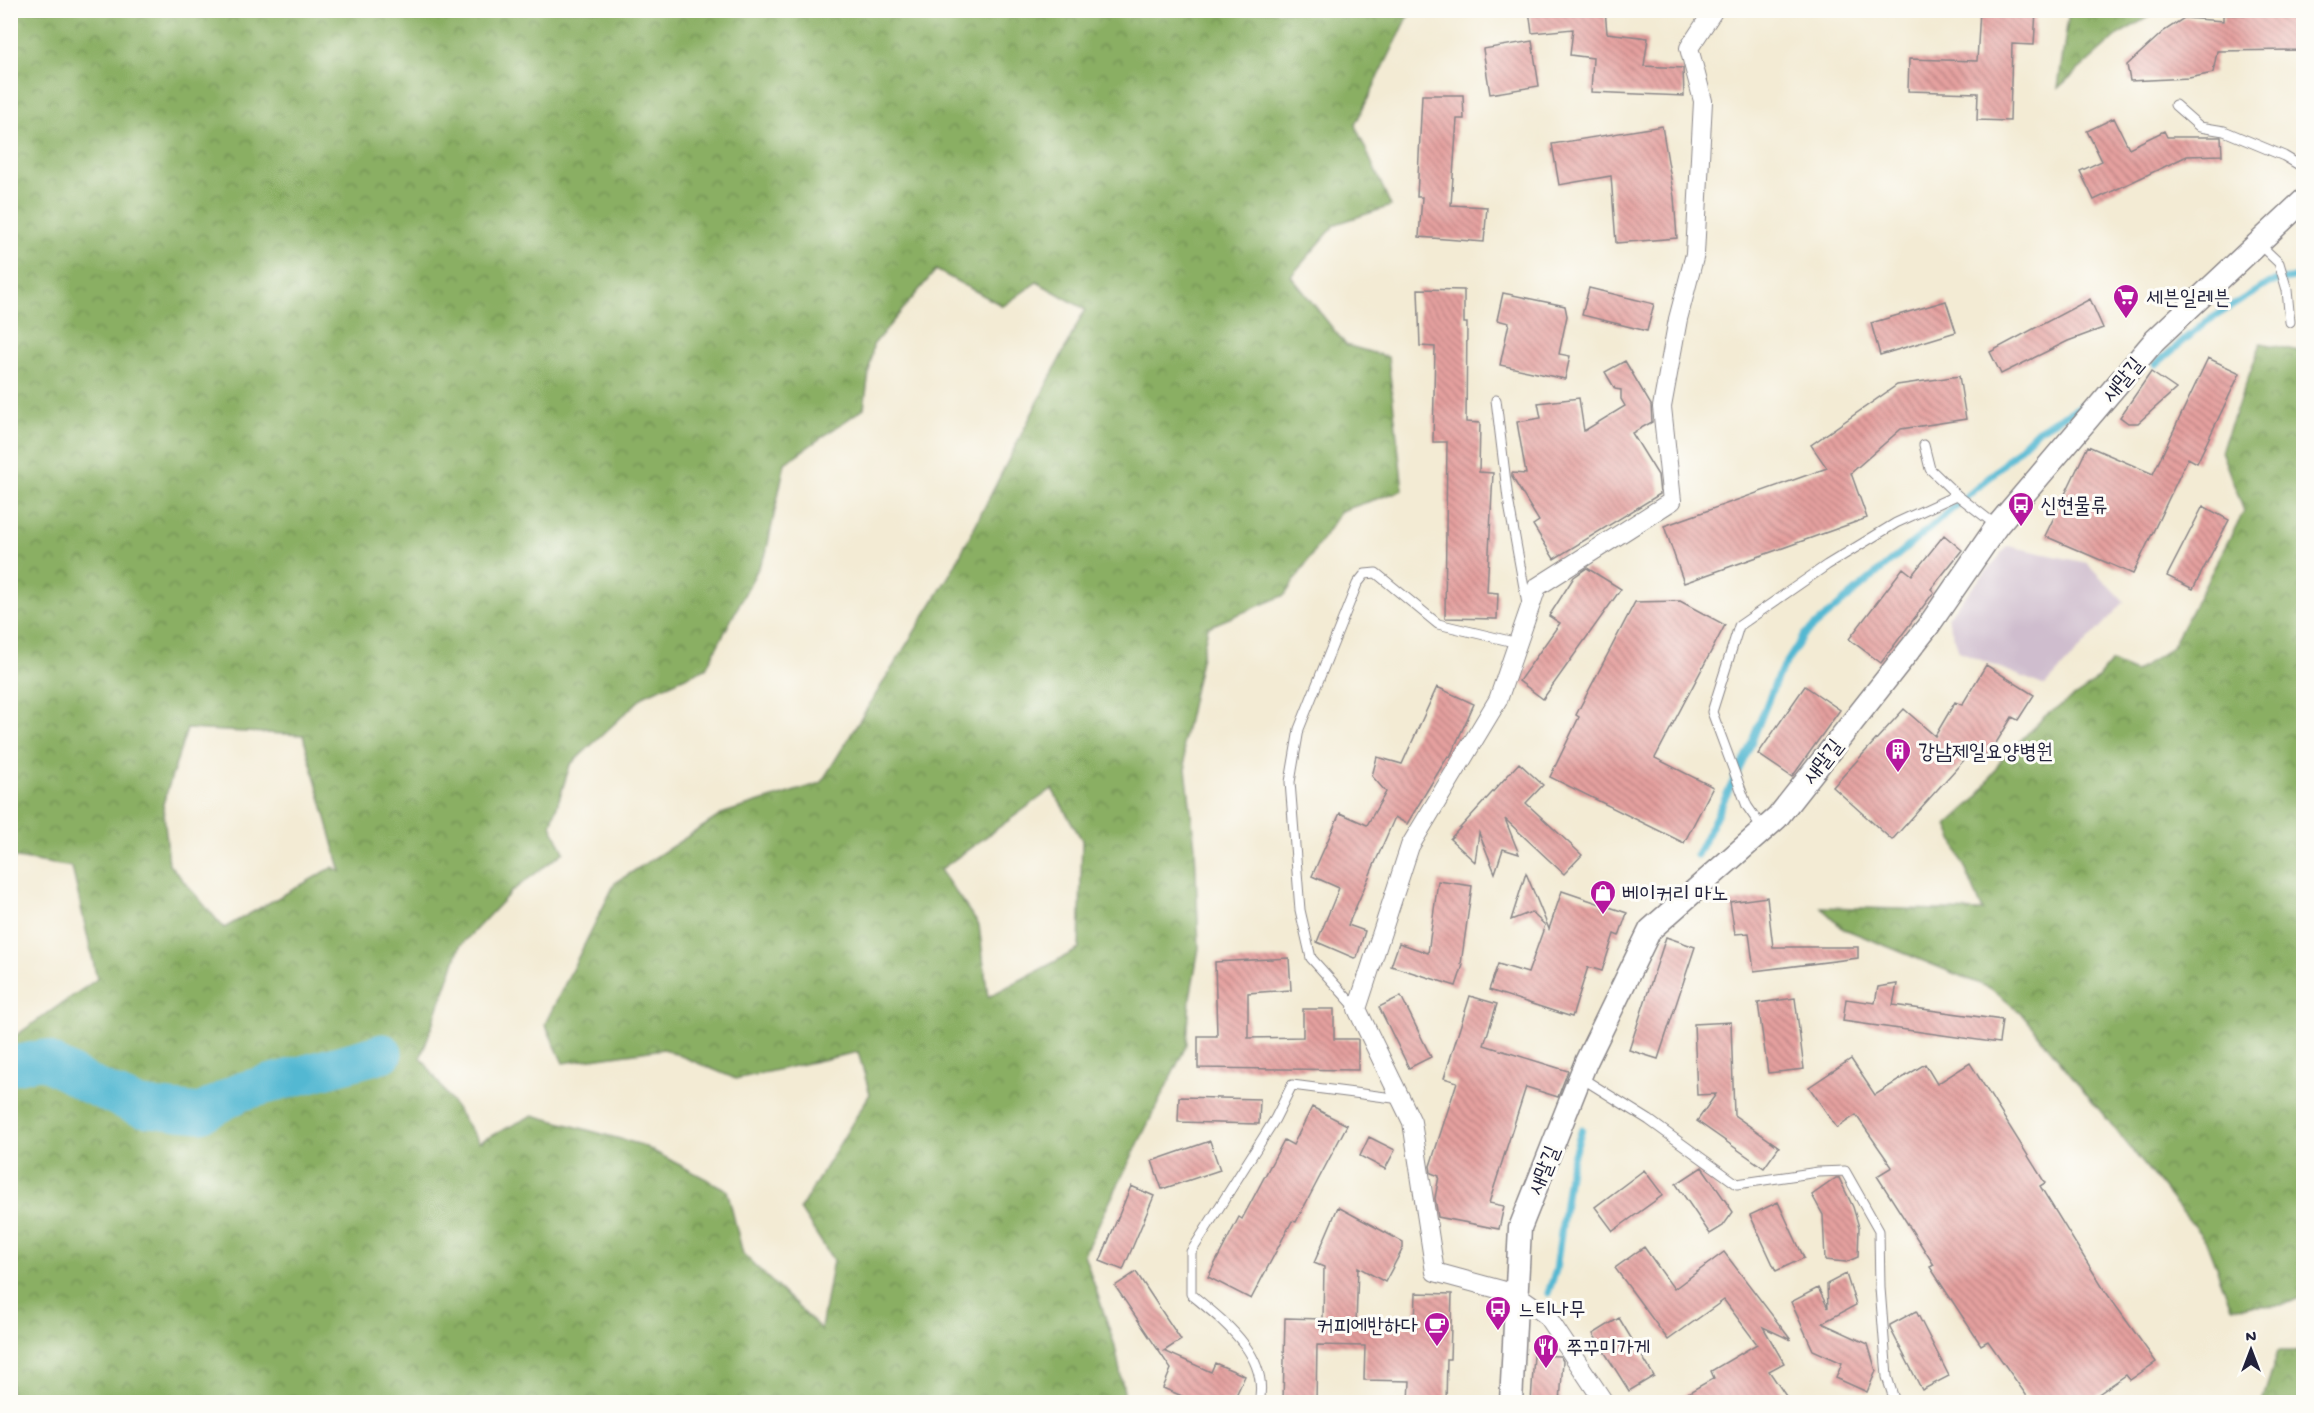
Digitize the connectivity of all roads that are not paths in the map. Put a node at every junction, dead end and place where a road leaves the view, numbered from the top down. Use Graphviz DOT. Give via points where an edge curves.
graph roads {
  1 [pos="1714,10"];
  2 [pos="2175,105"];
  3 [pos="2304,168"];
  4 [pos="2304,200"];
  5 [pos="2257,242"];
  6 [pos="2290,322"];
  7 [pos="1496,400"];
  8 [pos="1924,444"];
  9 [pos="1958,495"];
  10 [pos="1997,526"];
  11 [pos="1529,612"];
  12 [pos="1518,643"];
  13 [pos="1763,829"];
  14 [pos="1357,1009"];
  15 [pos="1580,1077"];
  16 [pos="1401,1099"];
  17 [pos="1516,1294"];
  18 [pos="1259,1402"];
  19 [pos="1511,1402"];
  20 [pos="1604,1402"];
  21 [pos="1895,1402"];
  1 -- 11 [label="street" via="1689,48 1703,101 1695,254 1662,407 1672,501 1537,587"];
  2 -- 3 [label="lane" via="2199,127 2230,133"];
  4 -- 5 [label="street, 새말길"];
  5 -- 6 [label="lane" via="2280,266"];
  5 -- 10 [label="street, 새말길" via="2155,340"];
  7 -- 11 [label="lane" via="1508,499"];
  8 -- 9 [label="lane" via="1930,469"];
  9 -- 10 [label="lane"];
  9 -- 13 [label="lane" via="1896,523 1739,626 1712,712 1746,806"];
  10 -- 13 [label="street, 새말길" via="1929,625 1777,818"];
  11 -- 12 [label="street"];
  12 -- 14 [label="street" via="1498,700 1410,846"];
  12 -- 14 [label="lane" via="1438,624 1376,573 1365,574 1357,584 1299,729 1290,782 1300,910 1311,958"];
  13 -- 15 [label="street, 새말길" via="1650,930"];
  14 -- 16 [label="street"];
  15 -- 17 [label="street, 새말길" via="1520,1228"];
  15 -- 21 [label="lane" via="1649,1120 1737,1184 1845,1171 1879,1231 1887,1377"];
  16 -- 17 [label="street" via="1412,1122 1435,1272"];
  16 -- 18 [label="lane" via="1292,1085 1275,1119 1191,1251 1191,1294 1234,1329 1257,1365"];
  17 -- 19 [label="street, 새말길"];
  17 -- 20 [label="street" via="1546,1315"];
}
